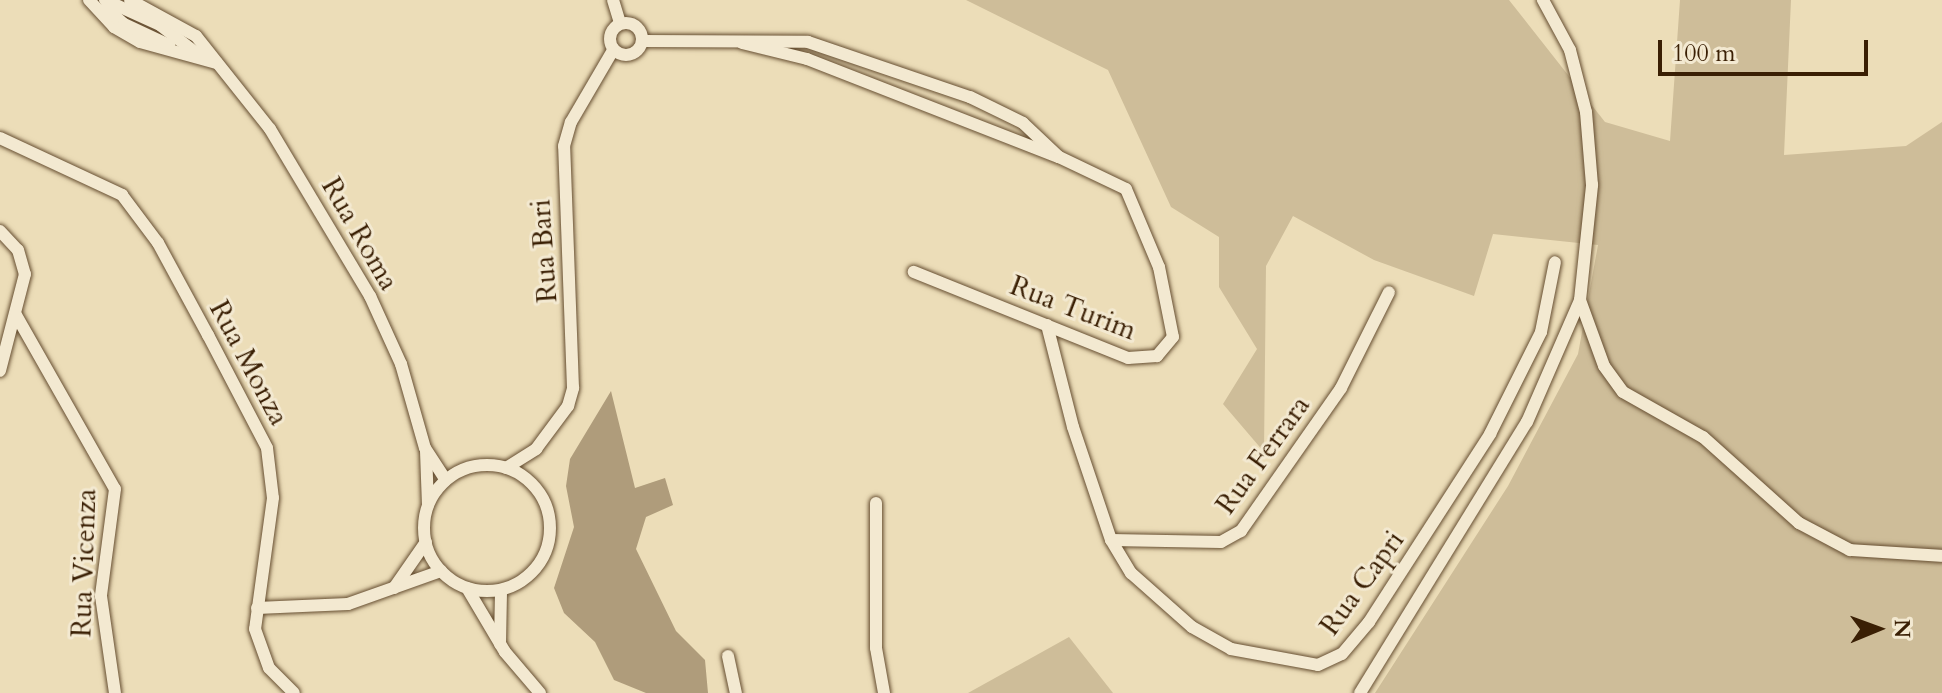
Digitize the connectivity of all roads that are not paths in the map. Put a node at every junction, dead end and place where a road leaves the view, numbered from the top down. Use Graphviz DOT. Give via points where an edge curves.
graph roads {
  1 [pos="89,0"];
  2 [pos="99,0"];
  3 [pos="105,0"];
  4 [pos="130,0"];
  5 [pos="613,0"];
  6 [pos="1543,0"];
  7 [pos="620,23"];
  8 [pos="642,41"];
  9 [pos="742,43"];
  10 [pos="613,50"];
  11 [pos="188,51"];
  12 [pos="217,63"];
  13 [pos="0,138"];
  14 [pos="1059,157"];
  15 [pos="0,231"];
  16 [pos="1555,262"];
  17 [pos="914,272"];
  18 [pos="1389,292"];
  19 [pos="1580,300"];
  20 [pos="16,315"];
  21 [pos="1047,325"];
  22 [pos="0,371"];
  23 [pos="425,448"];
  24 [pos="536,449"];
  25 [pos="506,468"];
  26 [pos="446,480"];
  27 [pos="528,480"];
  28 [pos="876,503"];
  29 [pos="428,508"];
  30 [pos="1111,540"];
  31 [pos="426,542"];
  32 [pos="1942,556"];
  33 [pos="441,571"];
  34 [pos="394,588"];
  35 [pos="467,588"];
  36 [pos="501,590"];
  37 [pos="257,608"];
  38 [pos="500,644"];
  39 [pos="728,656"];
  40 [pos="115,693"];
  41 [pos="294,693"];
  42 [pos="540,693"];
  43 [pos="736,693"];
  44 [pos="884,693"];
  45 [pos="1360,693"];
  1 -- 12 [label="street" via="114,27 140,42"];
  2 -- 11 [label="street" via="124,24"];
  3 -- 11 [label="street, Rua Roma" via="161,26"];
  4 -- 12 [label="street, Rua Roma" via="184,26"];
  5 -- 7 [label="street"];
  6 -- 19 [label="street" via="1570,50 1586,112 1592,185"];
  7 -- 8 [label="street" via="636,26"];
  7 -- 10 [label="street" via="610,35"];
  8 -- 9 [label="street, Rua Turim"];
  8 -- 10 [label="street" via="628,56"];
  9 -- 14 [label="street, Rua Turim" via="807,59"];
  9 -- 14 [label="street, Rua Turim" via="808,42 905,72 1023,123"];
  10 -- 24 [label="street, Rua Bari" via="566,132 575,369 568,406"];
  11 -- 12 [label="street, Rua Roma"];
  12 -- 23 [label="street, Rua Roma" via="270,129 370,296 401,364"];
  13 -- 37 [label="street, Rua Monza" via="122,195 145,222 201,321 267,448 273,498"];
  14 -- 21 [label="street, Rua Turim" via="1126,189 1159,267 1174,325 1167,346 1145,359 1128,358"];
  15 -- 20 [label="street" via="24,261"];
  16 -- 30 [label="street, Rua Capri" via="1541,332 1520,382 1369,622 1331,661 1290,664 1213,640 1131,573"];
  17 -- 21 [label="street, Rua Turim"];
  18 -- 30 [label="street, Rua Ferrara" via="1341,388 1241,531 1221,542"];
  19 -- 32 [label="street" via="1604,366 1623,392 1703,437 1799,523 1850,550"];
  19 -- 45 [label="street" via="1527,422"];
  20 -- 22 [label="street"];
  20 -- 40 [label="street, Rua Vicenza" via="113,480 101,608"];
  21 -- 30 [label="street, Rua Capri"];
  23 -- 26 [label="street, Rua Roma"];
  23 -- 29 [label="street, Rua Roma"];
  24 -- 25 [label="street, Rua Bari"];
  24 -- 27 [label="street, Rua Bari"];
  25 -- 26 [label="street" via="474,466"];
  25 -- 27 [label="street"];
  26 -- 29 [label="street"];
  27 -- 36 [label="street" via="545,502 549,539 533,572"];
  28 -- 44 [label="street" via="876,648"];
  29 -- 31 [label="street"];
  31 -- 33 [label="street"];
  31 -- 34 [label="street"];
  33 -- 34 [label="street"];
  33 -- 35 [label="street"];
  34 -- 37 [label="street" via="348,604"];
  35 -- 36 [label="street"];
  35 -- 38 [label="street"];
  36 -- 38 [label="street"];
  37 -- 41 [label="street, Rua Monza" via="261,651"];
  38 -- 42 [label="street"];
  39 -- 43 [label="street"];
}
